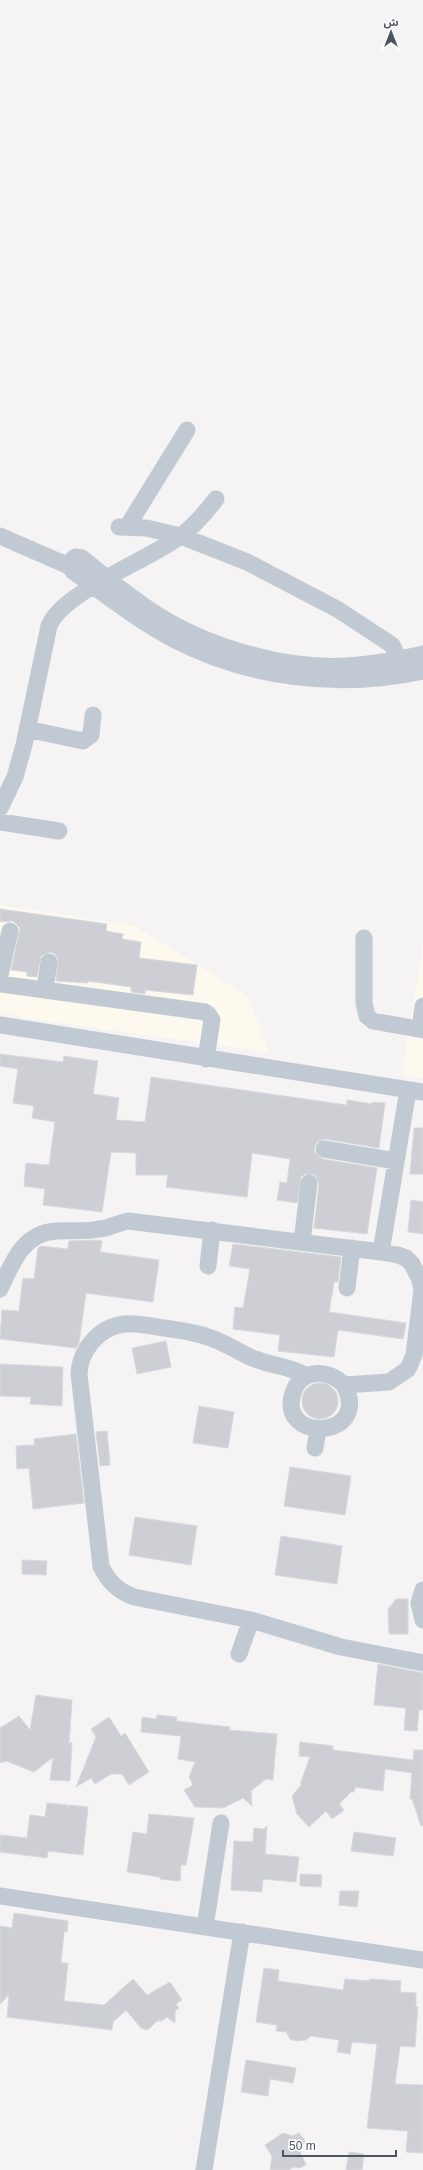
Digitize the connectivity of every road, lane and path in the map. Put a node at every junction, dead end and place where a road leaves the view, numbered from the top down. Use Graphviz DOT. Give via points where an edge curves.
graph roads {
  1 [pos="187,430"];
  2 [pos="216,499"];
  3 [pos="0,536"];
  4 [pos="181,536"];
  5 [pos="100,582"];
  6 [pos="399,659"];
  7 [pos="422,659"];
  8 [pos="94,715"];
  9 [pos="27,729"];
  10 [pos="0,808"];
  11 [pos="0,822"];
  12 [pos="59,831"];
  13 [pos="10,931"];
  14 [pos="364,938"];
  15 [pos="49,962"];
  16 [pos="0,975"];
  17 [pos="0,984"];
  18 [pos="45,990"];
  19 [pos="422,1020"];
  20 [pos="0,1025"];
  21 [pos="206,1059"];
  22 [pos="416,1091"];
  23 [pos="324,1149"];
  24 [pos="396,1161"];
  25 [pos="309,1183"];
  26 [pos="212,1230"];
  27 [pos="302,1242"];
  28 [pos="352,1248"];
  29 [pos="381,1252"];
  30 [pos="208,1266"];
  31 [pos="0,1288"];
  32 [pos="347,1288"];
  33 [pos="420,1325"];
  34 [pos="307,1376"];
  35 [pos="344,1385"];
  36 [pos="318,1430"];
  37 [pos="315,1448"];
  38 [pos="423,1590"];
  39 [pos="251,1620"];
  40 [pos="423,1620"];
  41 [pos="239,1654"];
  42 [pos="423,1663"];
  43 [pos="221,1823"];
  44 [pos="0,1896"];
  45 [pos="205,1927"];
  46 [pos="242,1932"];
  47 [pos="423,1960"];
  48 [pos="204,2170"];
  1 -- 4 [label="street" via="123,527 146,528"];
  2 -- 4 [label="street" via="202,517"];
  3 -- 5 [label="street" via="69,566 72,559 79,557"];
  4 -- 5 [label="street"];
  4 -- 6 [label="street" via="247,562 311,594 388,642"];
  5 -- 6 [label="street" via="172,623 243,652 321,666 347,666"];
  5 -- 7 [label="street" via="150,626 229,662 257,670 286,676 343,680 386,678"];
  5 -- 9 [label="street" via="61,607 51,619"];
  6 -- 7 [label="street"];
  8 -- 9 [label="street" via="91,735 83,741"];
  9 -- 10 [label="street" via="15,777"];
  11 -- 12 [label="street"];
  13 -- 16 [label="street"];
  14 -- 19 [label="street" via="364,1003 376,1014"];
  15 -- 18 [label="street"];
  17 -- 18 [label="street"];
  18 -- 21 [label="street" via="208,1014 212,1023"];
  20 -- 21 [label="street"];
  21 -- 22 [label="street"];
  22 -- 24 [label="street"];
  23 -- 24 [label="street"];
  24 -- 29 [label="street"];
  25 -- 27 [label="street"];
  26 -- 27 [label="street"];
  26 -- 30 [label="street"];
  26 -- 31 [label="street" via="136,1220 99,1229 46,1232 29,1241 16,1254"];
  27 -- 28 [label="street"];
  28 -- 29 [label="street"];
  28 -- 32 [label="street"];
  29 -- 33 [label="street" via="406,1258 417,1272 422,1290"];
  33 -- 35 [label="street" via="414,1355 408,1369 402,1374 382,1384"];
  34 -- 35 [label="street" via="323,1373 338,1379"];
  34 -- 36 [label="street" via="295,1387 291,1403 303,1424"];
  34 -- 39 [label="street" via="289,1367 258,1360 209,1337 192,1332 133,1324 123,1324 103,1332 88,1346 80,1365 99,1557 105,1575 118,1589 134,1598"];
  35 -- 36 [label="street" via="349,1400 345,1416 334,1427"];
  36 -- 37 [label="street"];
  38 -- 40 [label="street" via="419,1603"];
  39 -- 41 [label="street"];
  39 -- 42 [label="street" via="341,1647"];
  43 -- 45 [label="street"];
  44 -- 45 [label="street"];
  45 -- 46 [label="street"];
  46 -- 47 [label="street"];
  46 -- 48 [label="street"];
}
